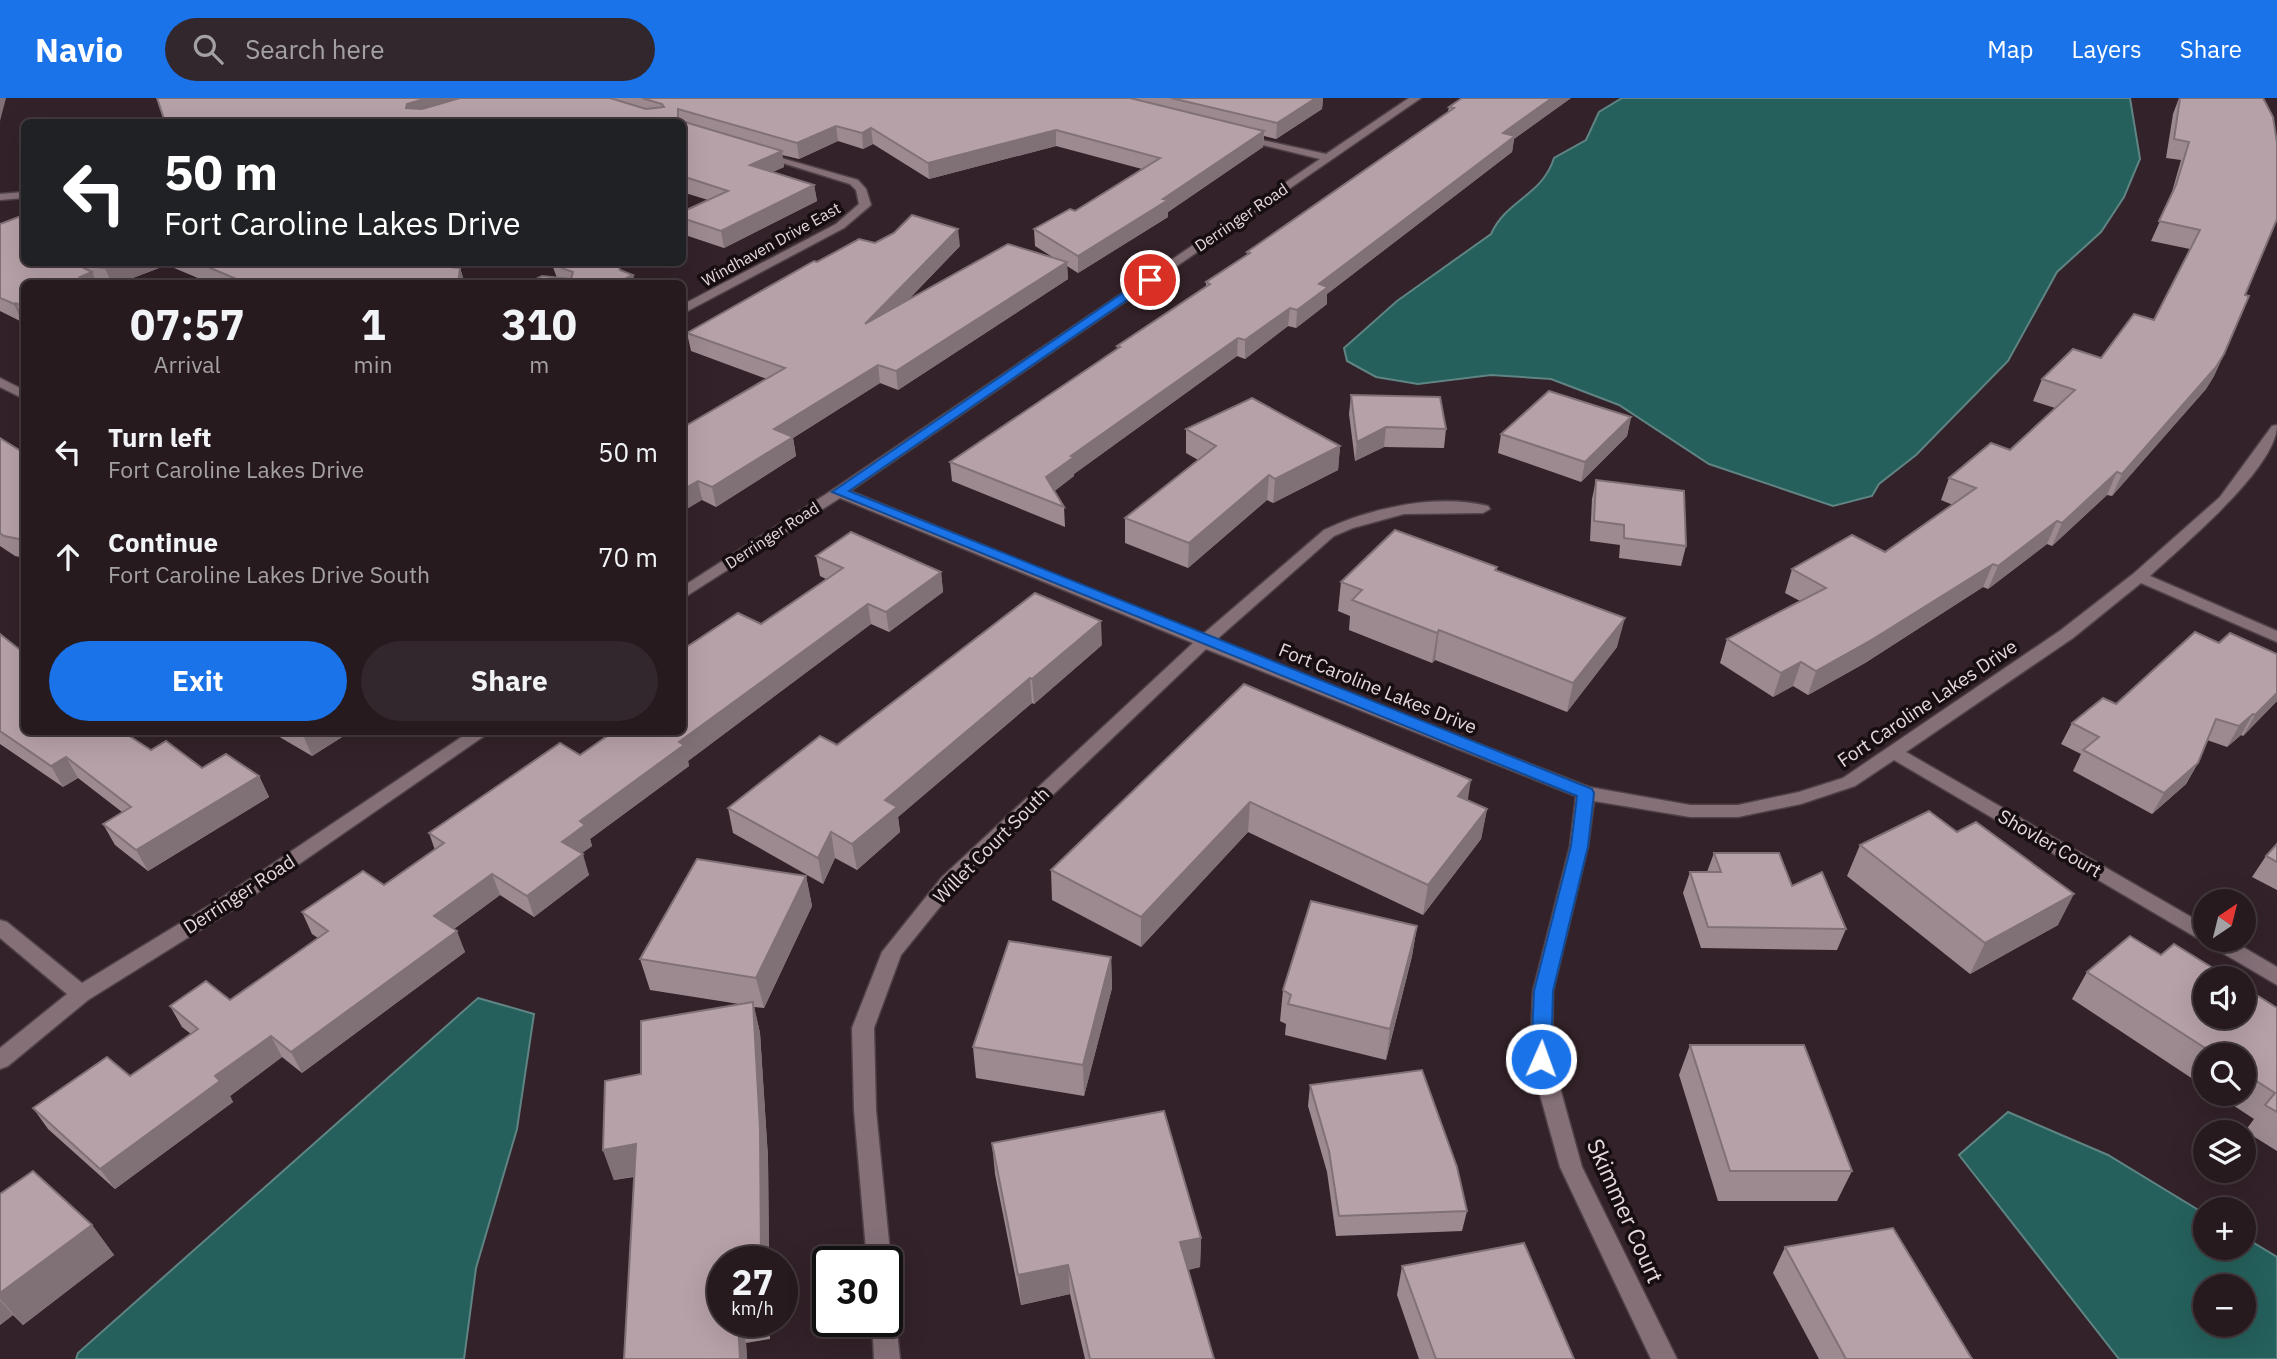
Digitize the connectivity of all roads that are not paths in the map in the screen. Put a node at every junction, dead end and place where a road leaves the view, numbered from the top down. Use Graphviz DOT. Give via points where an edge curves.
graph roads {
  1 [pos="1416,98"];
  2 [pos="1233,135"];
  3 [pos="745,148"];
  4 [pos="1328,158"];
  5 [pos="21,195"];
  6 [pos="0,197"];
  7 [pos="686,308"];
  8 [pos="0,382"];
  9 [pos="21,393"];
  10 [pos="2277,429"];
  11 [pos="839,492"];
  12 [pos="1483,509"];
  13 [pos="2139,577"];
  14 [pos="686,591"];
  15 [pos="2277,637"];
  16 [pos="1204,642"];
  17 [pos="477,735"];
  18 [pos="1895,753"];
  19 [pos="1586,793"];
  20 [pos="0,927"];
  21 [pos="2193,927"];
  22 [pos="2235,952"];
  23 [pos="2277,977"];
  24 [pos="81,994"];
  25 [pos="0,1060"];
  26 [pos="877,1246"];
  27 [pos="885,1337"];
  28 [pos="887,1359"];
  29 [pos="1664,1359"];
  1 -- 4 [label="street, Derringer Road"];
  2 -- 4 [label="street"];
  3 -- 7 [label="street, Windhaven Drive East" via="854,182 865,205 840,226"];
  4 -- 11 [label="street, Derringer Road"];
  5 -- 6 [label="street"];
  8 -- 9 [label="street"];
  10 -- 13 [label="street, Fort Caroline Lakes Drive" via="2225,500"];
  11 -- 14 [label="street, Derringer Road"];
  11 -- 16 [label="street, Fort Caroline Lakes Drive"];
  12 -- 16 [label="street, Willet Court South" via="1405,509 1353,520 1303,554"];
  13 -- 15 [label="street"];
  13 -- 18 [label="street, Fort Caroline Lakes Drive" via="2067,634"];
  16 -- 19 [label="street, Fort Caroline Lakes Drive"];
  16 -- 26 [label="street, Willet Court South" via="949,882 892,952 863,1028"];
  17 -- 24 [label="street, Derringer Road" via="230,902"];
  18 -- 19 [label="street, Fort Caroline Lakes Drive" via="1849,782 1738,811 1690,811"];
  18 -- 21 [label="street, Shovler Court"];
  19 -- 29 [label="street, Skimmer Court" via="1580,846 1543,991 1541,1059 1571,1167"];
  20 -- 24 [label="street"];
  22 -- 23 [label="street"];
  24 -- 25 [label="street, Derringer Road"];
  27 -- 28 [label="street"];
}
